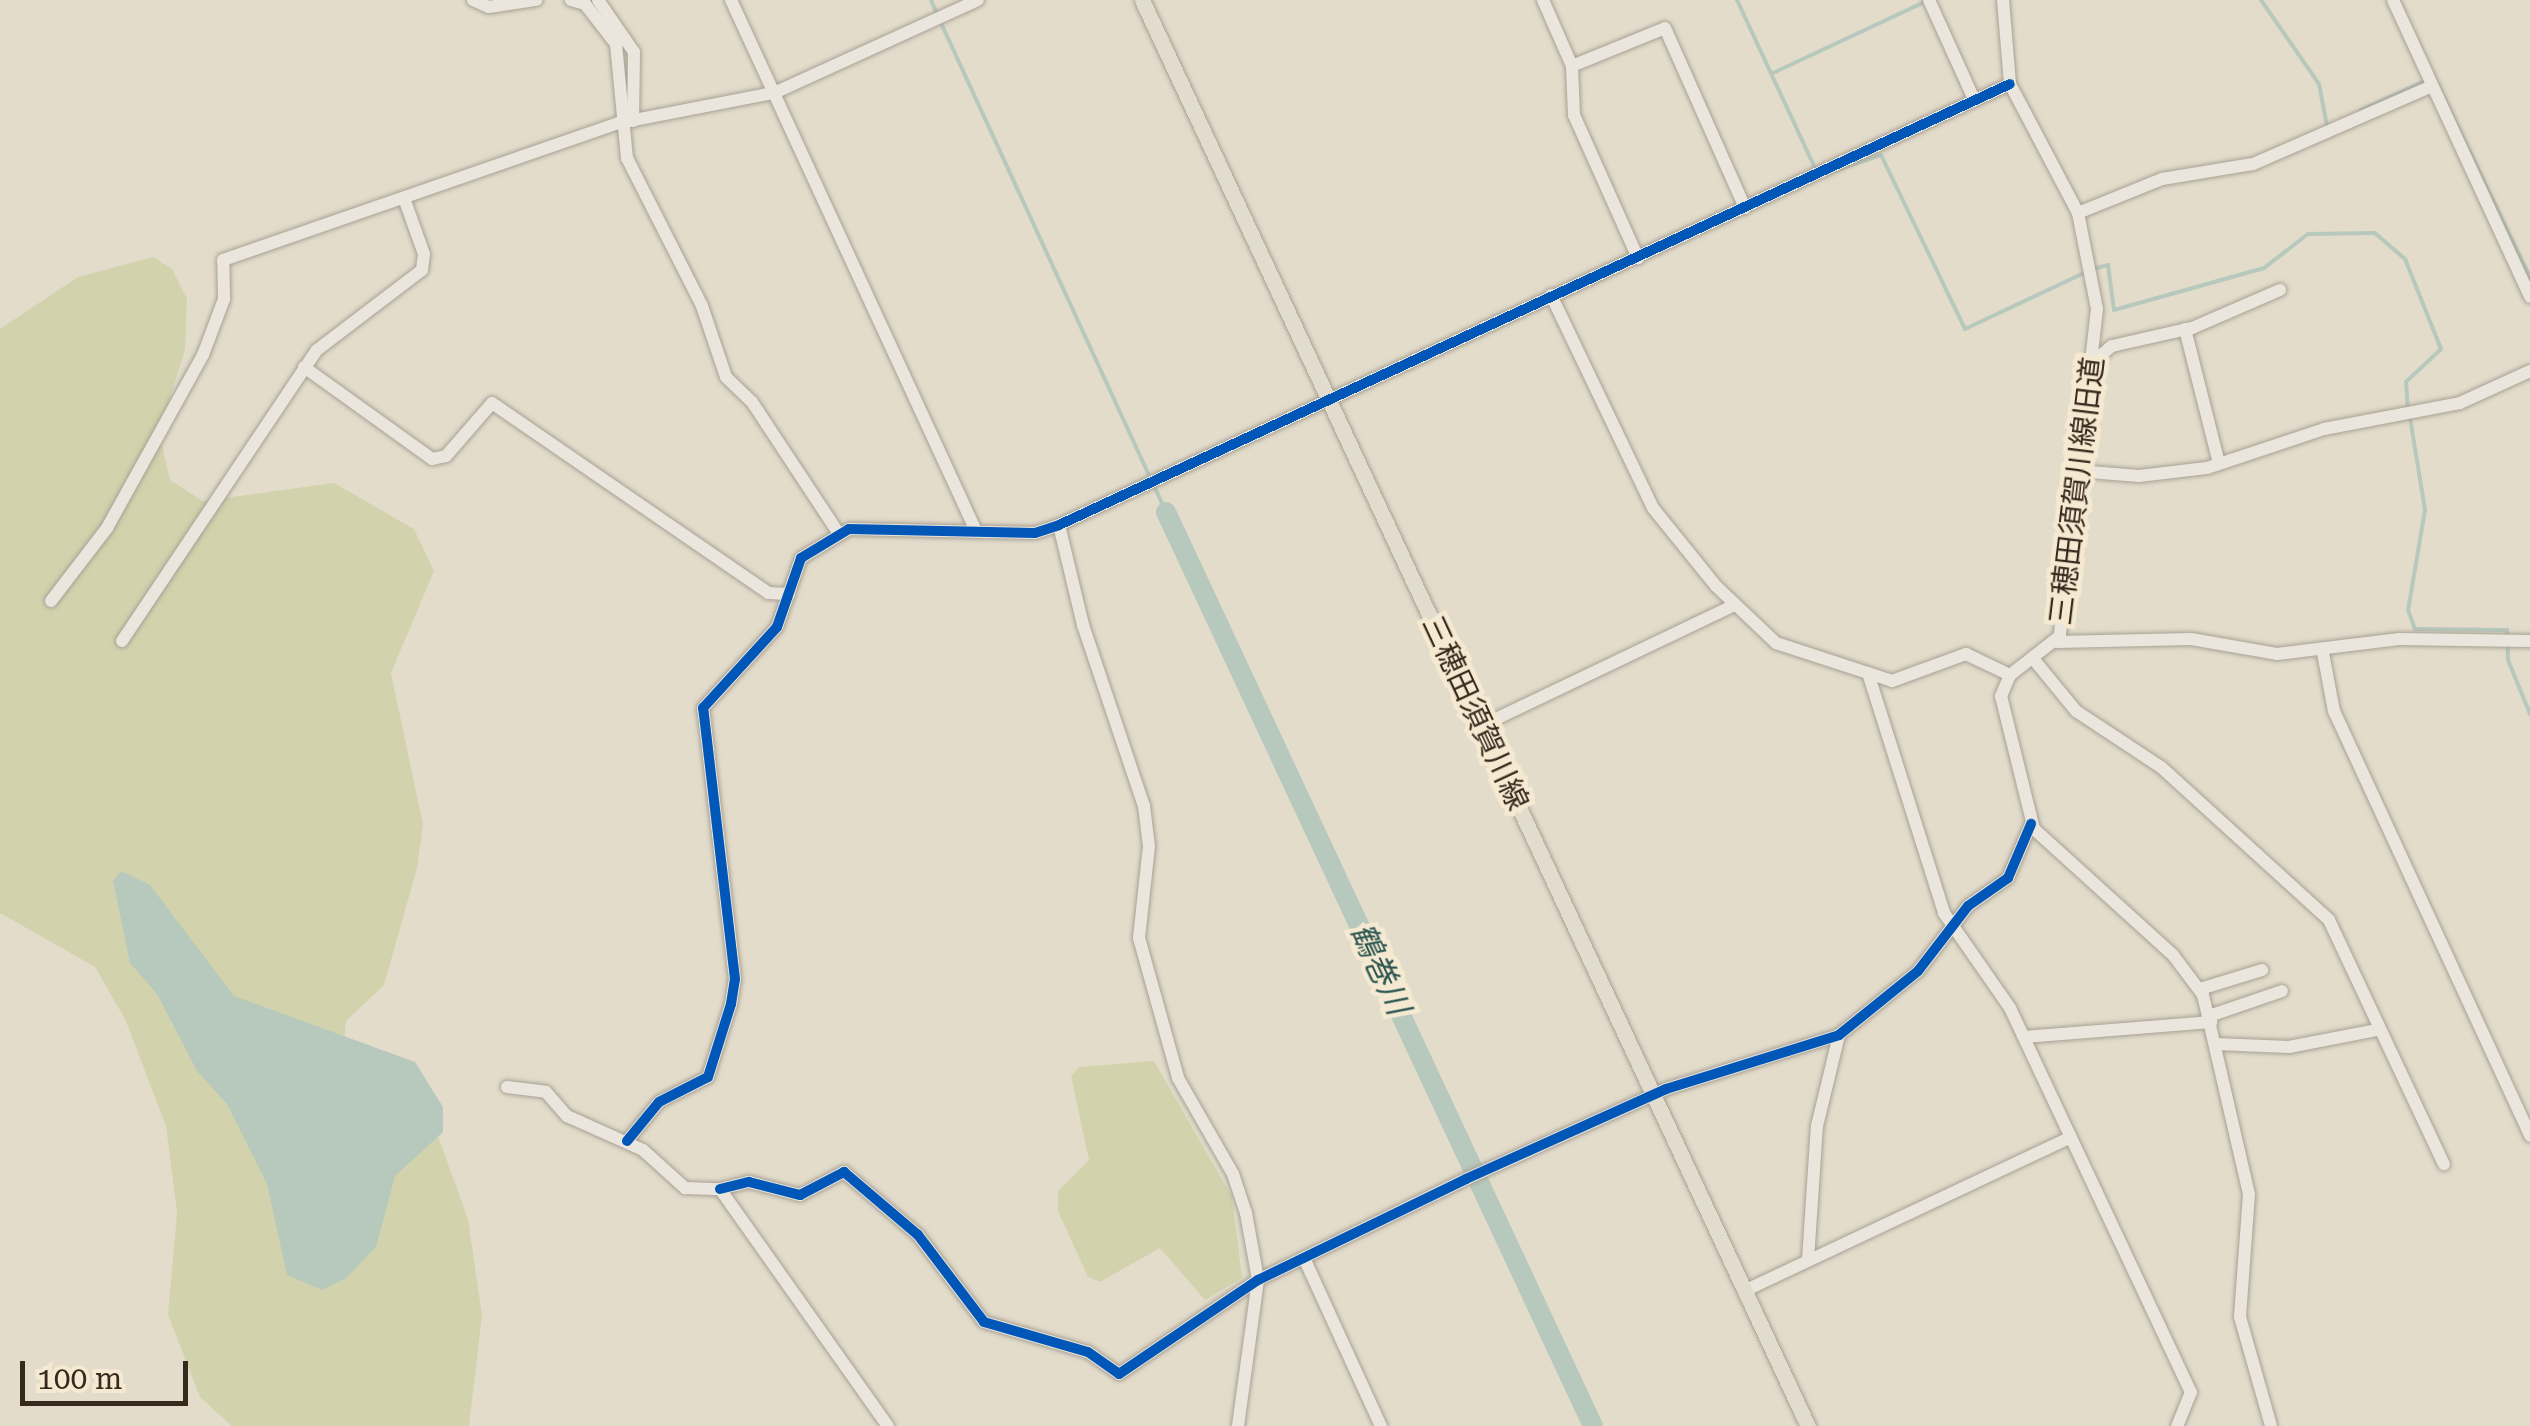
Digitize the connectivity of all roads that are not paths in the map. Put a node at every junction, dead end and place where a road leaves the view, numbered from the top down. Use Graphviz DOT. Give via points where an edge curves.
graph roads {
  1 [pos="473,0"];
  2 [pos="536,0"];
  3 [pos="571,0"];
  4 [pos="598,0"];
  5 [pos="731,0"];
  6 [pos="978,0"];
  7 [pos="1142,0"];
  8 [pos="1543,0"];
  9 [pos="1929,0"];
  10 [pos="2004,0"];
  11 [pos="2393,0"];
  12 [pos="1572,66"];
  13 [pos="2010,84"];
  14 [pos="2432,86"];
  15 [pos="774,93"];
  16 [pos="1974,99"];
  17 [pos="626,122"];
  18 [pos="404,198"];
  19 [pos="1745,208"];
  20 [pos="2078,213"];
  21 [pos="1638,258"];
  22 [pos="2280,290"];
  23 [pos="1551,295"];
  24 [pos="2530,297"];
  25 [pos="2185,330"];
  26 [pos="2093,363"];
  27 [pos="304,367"];
  28 [pos="2530,371"];
  29 [pos="1330,398"];
  30 [pos="2220,463"];
  31 [pos="2078,472"];
  32 [pos="1060,525"];
  33 [pos="838,531"];
  34 [pos="976,531"];
  35 [pos="789,594"];
  36 [pos="51,601"];
  37 [pos="1736,605"];
  38 [pos="122,641"];
  39 [pos="2530,641"];
  40 [pos="2058,642"];
  41 [pos="2323,653"];
  42 [pos="2035,660"];
  43 [pos="1868,674"];
  44 [pos="2010,676"];
  45 [pos="1481,726"];
  46 [pos="2031,824"];
  47 [pos="1954,927"];
  48 [pos="2262,970"];
  49 [pos="2200,989"];
  50 [pos="2282,991"];
  51 [pos="2210,1019"];
  52 [pos="2377,1030"];
  53 [pos="1839,1034"];
  54 [pos="2024,1038"];
  55 [pos="2216,1044"];
  56 [pos="508,1087"];
  57 [pos="1656,1094"];
  58 [pos="2530,1136"];
  59 [pos="2071,1137"];
  60 [pos="627,1141"];
  61 [pos="2444,1164"];
  62 [pos="720,1189"];
  63 [pos="1304,1258"];
  64 [pos="1808,1260"];
  65 [pos="1258,1280"];
  66 [pos="1746,1290"];
  67 [pos="888,1426"];
  68 [pos="1238,1426"];
  69 [pos="1381,1426"];
  70 [pos="1808,1426"];
  71 [pos="2177,1426"];
  72 [pos="2271,1426"];
  1 -- 2 [label="street" via="489,7"];
  3 -- 17 [label="street" via="586,4 616,44"];
  4 -- 17 [label="street" via="634,52"];
  5 -- 15 [label="street"];
  6 -- 15 [label="street"];
  7 -- 29 [label="main road, 三穂田須賀川線"];
  8 -- 12 [label="street"];
  9 -- 16 [label="street"];
  10 -- 13 [label="street, 三穂田須賀川線旧道"];
  11 -- 14 [label="street"];
  12 -- 19 [label="street" via="1665,28"];
  12 -- 21 [label="street" via="1574,115"];
  13 -- 16 [label="street"];
  13 -- 20 [label="street, 三穂田須賀川線旧道"];
  14 -- 20 [label="street" via="2253,164 2162,179"];
  14 -- 24 [label="street"];
  15 -- 17 [label="street"];
  15 -- 34 [label="street"];
  16 -- 19 [label="street"];
  17 -- 18 [label="street"];
  17 -- 33 [label="street" via="648,208 702,306 726,376 752,402"];
  18 -- 27 [label="street" via="425,265"];
  18 -- 36 [label="street" via="222,262 224,299 202,355 107,528"];
  19 -- 21 [label="street"];
  20 -- 26 [label="street, 三穂田須賀川線旧道" via="2093,261"];
  21 -- 23 [label="street"];
  22 -- 25 [label="street"];
  23 -- 29 [label="street"];
  23 -- 37 [label="street" via="1653,508"];
  25 -- 26 [label="street" via="2112,346"];
  25 -- 30 [label="street"];
  26 -- 31 [label="street, 三穂田須賀川線旧道"];
  27 -- 35 [label="street" via="432,459 446,456 492,403 768,593"];
  27 -- 38 [label="street"];
  28 -- 30 [label="street" via="2460,403 2312,432"];
  29 -- 32 [label="street" via="1189,470"];
  29 -- 45 [label="main road, 三穂田須賀川線"];
  30 -- 31 [label="street" via="2140,476"];
  31 -- 40 [label="street, 三穂田須賀川線旧道"];
  32 -- 34 [label="street" via="1035,533"];
  32 -- 65 [label="street" via="1083,625 1144,806 1149,846 1139,938 1178,1078 1238,1184"];
  33 -- 34 [label="street"];
  33 -- 35 [label="street" via="797,562"];
  35 -- 60 [label="street" via="772,634 703,708 735,979 731,1004 708,1077 659,1102"];
  37 -- 43 [label="street" via="1785,650"];
  37 -- 45 [label="street"];
  39 -- 41 [label="street" via="2399,639"];
  40 -- 41 [label="street" via="2191,639"];
  40 -- 42 [label="street, 三穂田須賀川線旧道"];
  41 -- 58 [label="street" via="2334,711"];
  42 -- 44 [label="street, 三穂田須賀川線旧道"];
  42 -- 52 [label="street" via="2076,711 2161,767 2330,920"];
  43 -- 44 [label="street" via="1902,682 1966,654"];
  43 -- 47 [label="street"];
  44 -- 46 [label="street" via="2001,696"];
  45 -- 57 [label="main road, 三穂田須賀川線"];
  46 -- 47 [label="street" via="2012,873"];
  46 -- 49 [label="street"];
  47 -- 53 [label="street" via="1918,971"];
  47 -- 54 [label="street" via="1982,960"];
  48 -- 49 [label="street"];
  49 -- 51 [label="street"];
  50 -- 51 [label="street"];
  51 -- 54 [label="street"];
  51 -- 55 [label="street"];
  52 -- 55 [label="street" via="2289,1047"];
  52 -- 61 [label="street"];
  53 -- 57 [label="street"];
  53 -- 64 [label="street" via="1816,1126"];
  54 -- 59 [label="street"];
  55 -- 72 [label="street" via="2250,1205 2240,1318"];
  56 -- 60 [label="street" via="546,1092 568,1116"];
  57 -- 63 [label="street"];
  57 -- 66 [label="main road, 三穂田須賀川線"];
  59 -- 64 [label="street"];
  59 -- 71 [label="street" via="2191,1392"];
  60 -- 62 [label="street" via="685,1188"];
  62 -- 65 [label="street" via="748,1182 800,1195 844,1172 918,1235 984,1322 1088,1352 1119,1374"];
  62 -- 67 [label="street"];
  63 -- 65 [label="street"];
  63 -- 69 [label="street"];
  64 -- 66 [label="street"];
  65 -- 68 [label="street"];
  66 -- 70 [label="main road, 三穂田須賀川線"];
}
